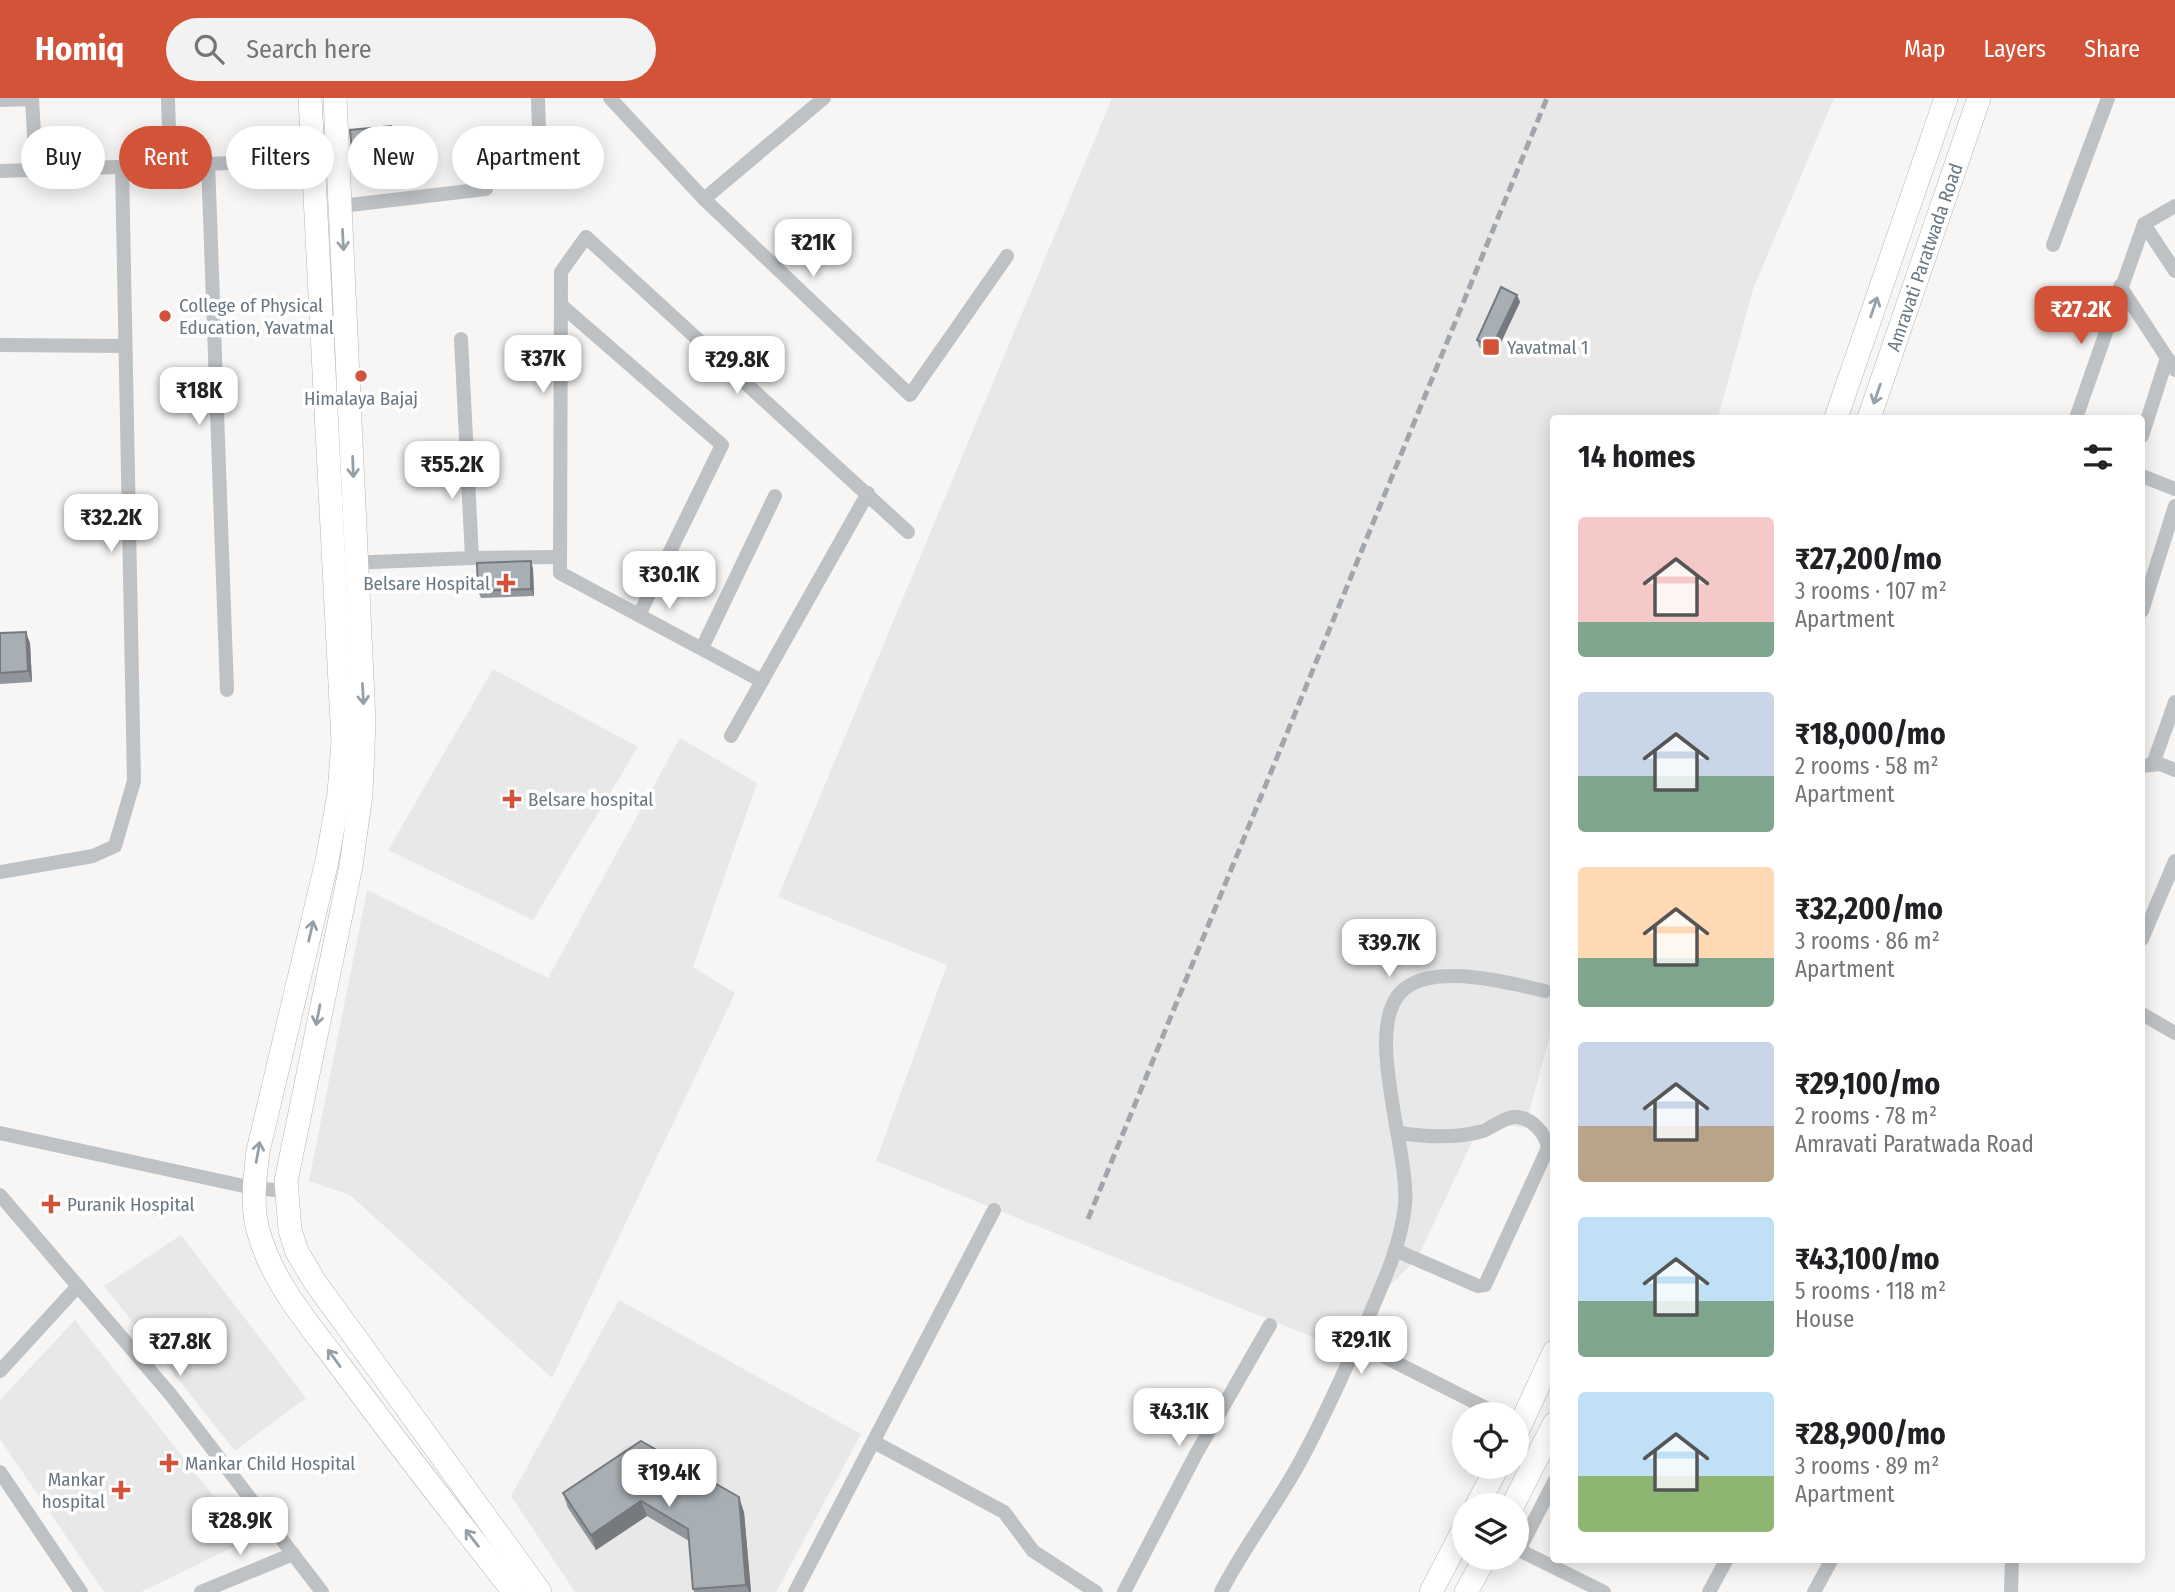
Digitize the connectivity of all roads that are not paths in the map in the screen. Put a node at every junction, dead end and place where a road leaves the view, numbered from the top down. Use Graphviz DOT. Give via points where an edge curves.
graph roads {
  1 [pos="168,98"];
  2 [pos="310,98"];
  3 [pos="335,98"];
  4 [pos="538,98"];
  5 [pos="610,98"];
  6 [pos="824,98"];
  7 [pos="1946,98"];
  8 [pos="1979,98"];
  9 [pos="2108,98"];
  10 [pos="32,99"];
  11 [pos="0,100"];
  12 [pos="34,126"];
  13 [pos="169,126"];
  14 [pos="311,126"];
  15 [pos="539,126"];
  16 [pos="334,160"];
  17 [pos="338,160"];
  18 [pos="21,170"];
  19 [pos="0,171"];
  20 [pos="122,189"];
  21 [pos="209,189"];
  22 [pos="315,189"];
  23 [pos="486,189"];
  24 [pos="704,199"];
  25 [pos="341,206"];
  26 [pos="2175,206"];
  27 [pos="2144,224"];
  28 [pos="2053,244"];
  29 [pos="1007,256"];
  30 [pos="2175,271"];
  31 [pos="2120,286"];
  32 [pos="561,305"];
  33 [pos="461,339"];
  34 [pos="0,345"];
  35 [pos="124,346"];
  36 [pos="2171,364"];
  37 [pos="1837,415"];
  38 [pos="1870,415"];
  39 [pos="2077,415"];
  40 [pos="2145,429"];
  41 [pos="2145,477"];
  42 [pos="2175,489"];
  43 [pos="868,493"];
  44 [pos="775,496"];
  45 [pos="2175,506"];
  46 [pos="908,531"];
  47 [pos="472,558"];
  48 [pos="560,558"];
  49 [pos="346,563"];
  50 [pos="2145,601"];
  51 [pos="639,615"];
  52 [pos="702,648"];
  53 [pos="762,681"];
  54 [pos="227,690"];
  55 [pos="2175,702"];
  56 [pos="730,736"];
  57 [pos="2147,765"];
  58 [pos="2175,770"];
  59 [pos="2175,861"];
  60 [pos="0,872"];
  61 [pos="2145,932"];
  62 [pos="1545,991"];
  63 [pos="2145,1016"];
  64 [pos="2175,1033"];
  65 [pos="0,1133"];
  66 [pos="1400,1133"];
  67 [pos="253,1188"];
  68 [pos="286,1191"];
  69 [pos="0,1195"];
  70 [pos="994,1210"];
  71 [pos="1395,1250"];
  72 [pos="78,1286"];
  73 [pos="1270,1325"];
  74 [pos="1357,1343"];
  75 [pos="1550,1360"];
  76 [pos="0,1371"];
  77 [pos="1474,1402"];
  78 [pos="1529,1403"];
  79 [pos="1529,1428"];
  80 [pos="1550,1431"];
  81 [pos="1550,1433"];
  82 [pos="873,1441"];
  83 [pos="0,1472"];
  84 [pos="1550,1489"];
  85 [pos="1519,1493"];
  86 [pos="1529,1529"];
  87 [pos="1452,1552"];
  88 [pos="293,1554"];
  89 [pos="1529,1554"];
  90 [pos="1725,1563"];
  91 [pos="1830,1563"];
  92 [pos="2012,1563"];
  93 [pos="1478,1570"];
  94 [pos="81,1592"];
  95 [pos="201,1592"];
  96 [pos="322,1592"];
  97 [pos="514,1592"];
  98 [pos="540,1592"];
  99 [pos="795,1592"];
  100 [pos="1096,1592"];
  101 [pos="1124,1592"];
  102 [pos="1221,1592"];
  103 [pos="1431,1592"];
  104 [pos="1466,1592"];
  105 [pos="1604,1592"];
  106 [pos="1709,1592"];
  107 [pos="1814,1592"];
  108 [pos="2011,1592"];
  1 -- 13 [label="street"];
  2 -- 14 [label="main road"];
  3 -- 17 [label="main road"];
  4 -- 15 [label="street"];
  5 -- 24 [label="street"];
  6 -- 24 [label="street"];
  37 -- 7 [label="main road, Amravati Paratwada Road, one-way"];
  8 -- 38 [label="main road, Amravati Paratwada Road, one-way"];
  9 -- 28 [label="street"];
  10 -- 11 [label="street"];
  10 -- 12 [label="street"];
  16 -- 17 [label="street"];
  17 -- 25 [label="main road"];
  18 -- 19 [label="street"];
  20 -- 35 [label="street"];
  21 -- 54 [label="street"];
  22 -- 49 [label="main road"];
  23 -- 25 [label="street"];
  24 -- 29 [label="street" via="909,394"];
  25 -- 49 [label="main road, one-way"];
  26 -- 27 [label="street"];
  27 -- 30 [label="street"];
  27 -- 31 [label="street"];
  31 -- 36 [label="street"];
  31 -- 39 [label="street"];
  32 -- 43 [label="street" via="561,272 586,237"];
  32 -- 48 [label="street"];
  32 -- 51 [label="street" via="722,445"];
  33 -- 47 [label="street"];
  34 -- 35 [label="street"];
  35 -- 60 [label="street" via="134,781 115,846 93,856"];
  36 -- 40 [label="street"];
  41 -- 42 [label="street"];
  43 -- 46 [label="street"];
  43 -- 53 [label="street"];
  44 -- 52 [label="street"];
  45 -- 50 [label="street"];
  47 -- 48 [label="street"];
  47 -- 49 [label="street"];
  48 -- 51 [label="street" via="560,573"];
  67 -- 49 [label="main road, one-way" via="339,794"];
  49 -- 68 [label="main road, one-way" via="365,721 361,794 351,866"];
  51 -- 52 [label="street"];
  52 -- 53 [label="street"];
  53 -- 56 [label="street"];
  55 -- 57 [label="street"];
  57 -- 58 [label="street"];
  59 -- 61 [label="street"];
  62 -- 66 [label="street" via="1460,976 1430,979 1401,992 1393,1004 1385,1057"];
  63 -- 64 [label="street"];
  65 -- 67 [label="street"];
  66 -- 71 [label="street" via="1405,1204"];
  66 -- 71 [label="street" via="1457,1136 1515,1117 1541,1130 1548,1148 1485,1285"];
  67 -- 68 [label="street"];
  97 -- 67 [label="main road, one-way" via="285,1292 257,1228"];
  68 -- 98 [label="main road" via="289,1230 315,1282"];
  69 -- 72 [label="street"];
  70 -- 82 [label="street"];
  71 -- 74 [label="street"];
  72 -- 76 [label="street"];
  72 -- 88 [label="street" via="171,1395"];
  73 -- 101 [label="street"];
  74 -- 77 [label="street"];
  74 -- 102 [label="street" via="1301,1461"];
  75 -- 78 [label="main road"];
  79 -- 80 [label="street"];
  81 -- 85 [label="main road"];
  82 -- 99 [label="street"];
  82 -- 100 [label="street" via="1004,1512 1033,1551"];
  83 -- 94 [label="street"];
  84 -- 86 [label="street"];
  87 -- 103 [label="main road"];
  88 -- 95 [label="street"];
  88 -- 96 [label="street"];
  89 -- 105 [label="street"];
  90 -- 106 [label="street"];
  91 -- 107 [label="street"];
  92 -- 108 [label="street"];
  93 -- 104 [label="main road"];
}
